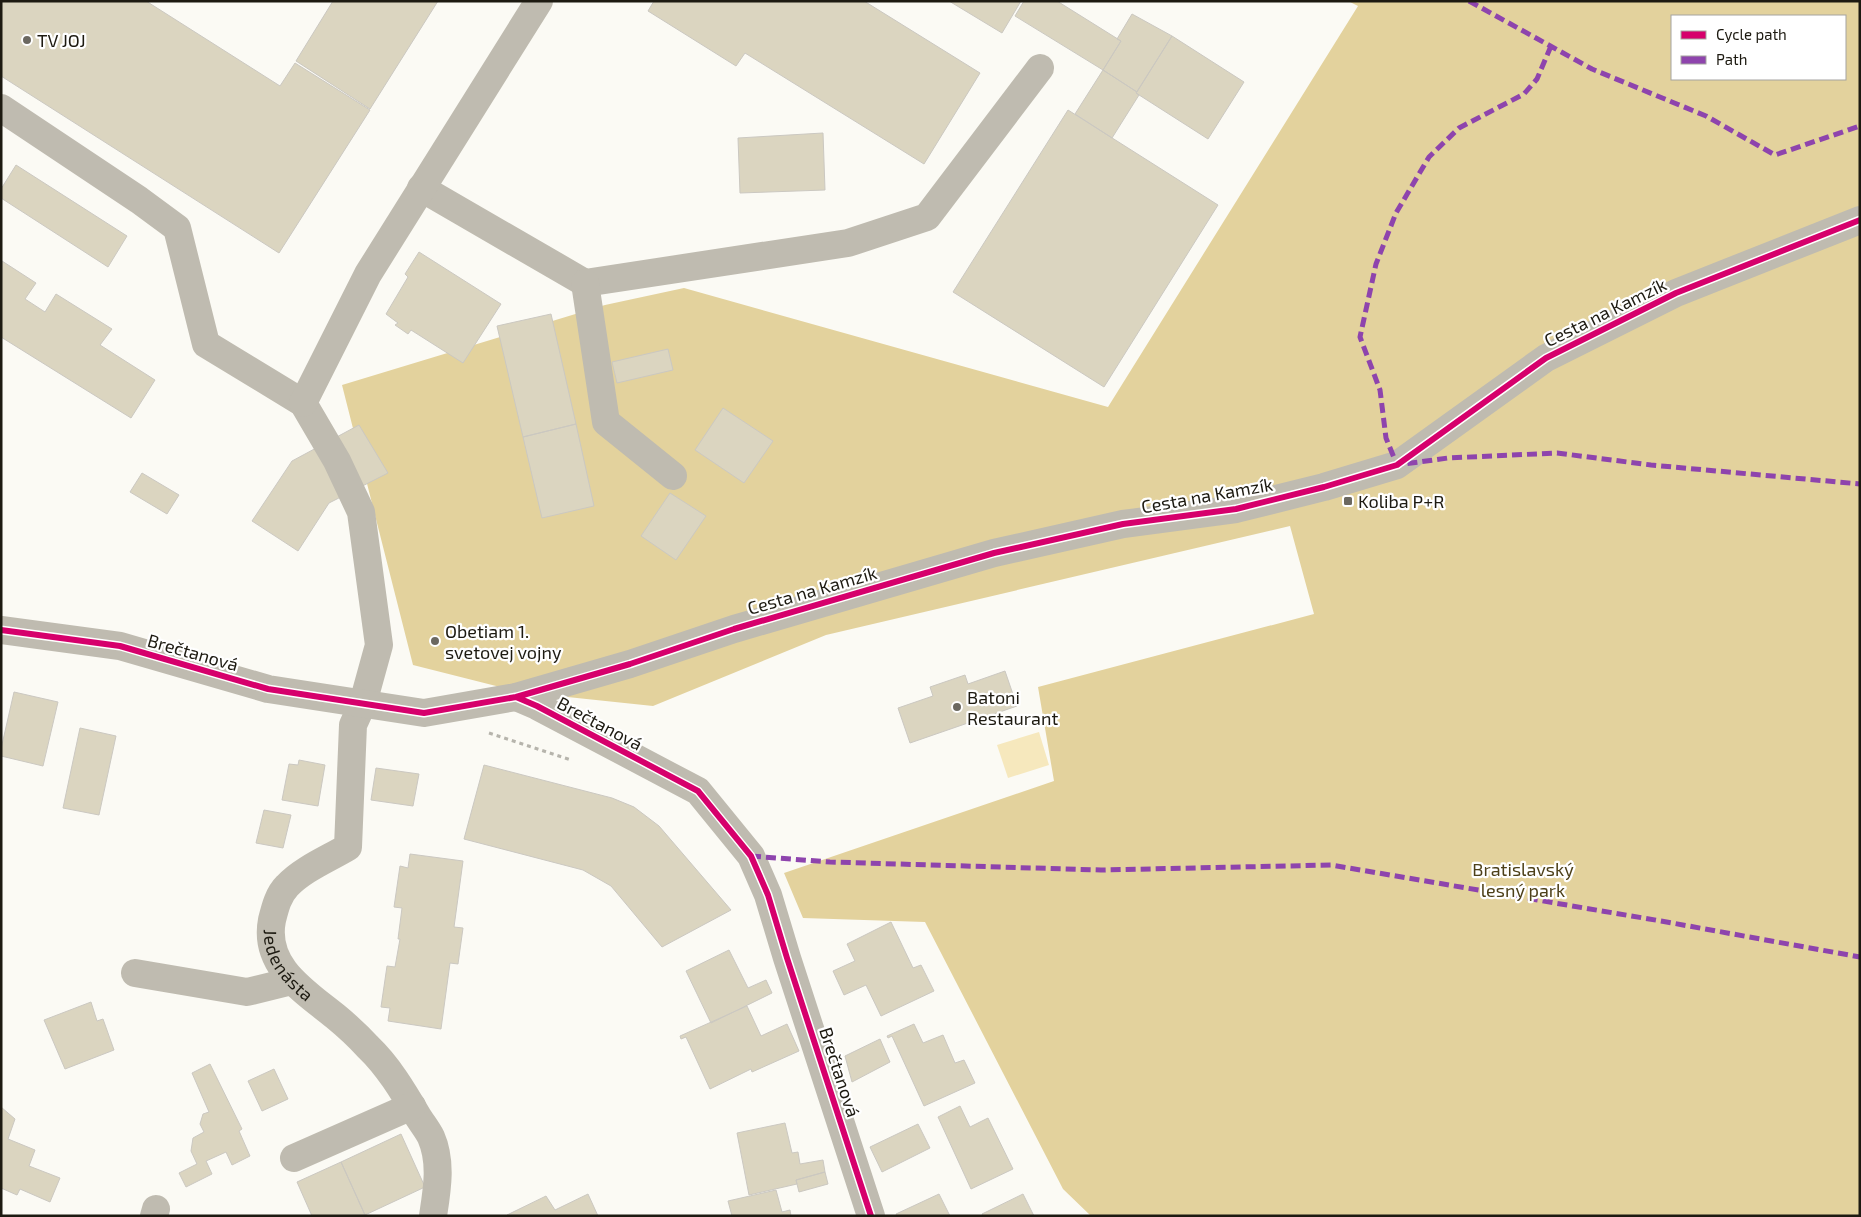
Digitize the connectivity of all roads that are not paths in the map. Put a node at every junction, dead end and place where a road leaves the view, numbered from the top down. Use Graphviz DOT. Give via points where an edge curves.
graph roads {
  1 [pos="539,1"];
  2 [pos="1040,68"];
  3 [pos="1,108"];
  4 [pos="421,188"];
  5 [pos="1860,220"];
  6 [pos="585,284"];
  7 [pos="303,403"];
  8 [pos="673,476"];
  9 [pos="1,630"];
  10 [pos="516,697"];
  11 [pos="363,703"];
  12 [pos="135,973"];
  13 [pos="292,981"];
  14 [pos="412,1106"];
  15 [pos="294,1158"];
  16 [pos="433,1216"];
  17 [pos="871,1216"];
  1 -- 4 [label="street"];
  2 -- 6 [label="street" via="927,217 848,243"];
  3 -- 7 [label="street" via="177,228 206,344"];
  4 -- 6 [label="street"];
  4 -- 7 [label="street" via="368,274"];
  5 -- 10 [label="street, Cesta na Kamzík" via="1676,293 1546,358 1397,465 1236,509 1123,524 994,553"];
  6 -- 8 [label="street" via="606,422"];
  7 -- 11 [label="street" via="337,461 361,512 379,645"];
  9 -- 11 [label="street, Brečtanová" via="120,646 268,689"];
  10 -- 11 [label="street, Brečtanová" via="424,713"];
  10 -- 17 [label="street, Brečtanová" via="698,792 751,856 768,895"];
  11 -- 13 [label="street, Jedenásta" via="353,725 348,848 294,880 274,908 272,944 278,961"];
  12 -- 13 [label="street" via="247,992"];
  13 -- 14 [label="street, Jedenásta" via="369,1047"];
  14 -- 15 [label="street"];
  14 -- 16 [label="street, Jedenásta" via="431,1138 438,1169"];
}
